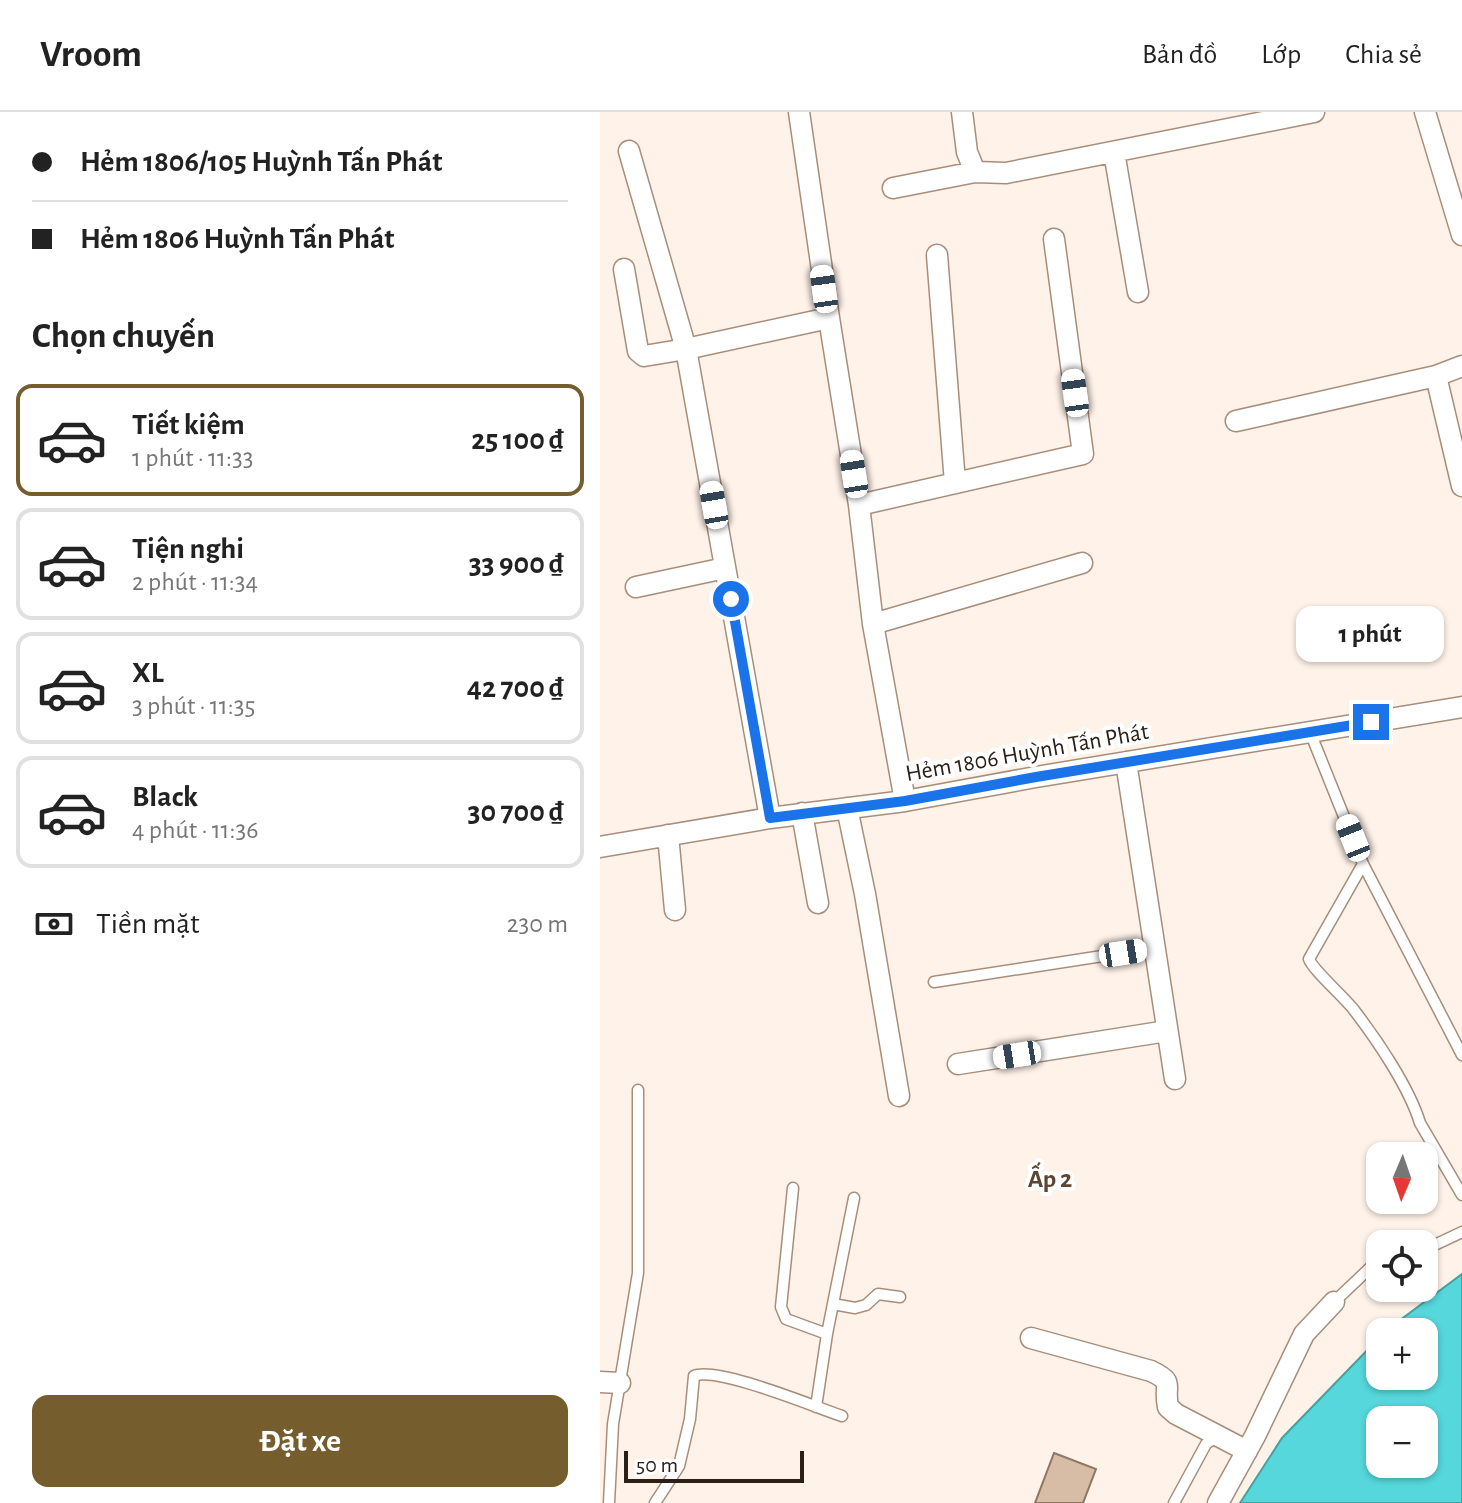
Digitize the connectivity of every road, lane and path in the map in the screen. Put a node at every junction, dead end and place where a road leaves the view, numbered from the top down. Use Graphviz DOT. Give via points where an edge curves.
graph roads {
  1 [pos="799,112"];
  2 [pos="962,112"];
  3 [pos="1314,112"];
  4 [pos="1425,112"];
  5 [pos="629,151"];
  6 [pos="1114,152"];
  7 [pos="971,162"];
  8 [pos="893,188"];
  9 [pos="1462,235"];
  10 [pos="1054,239"];
  11 [pos="937,255"];
  12 [pos="624,269"];
  13 [pos="1138,292"];
  14 [pos="829,318"];
  15 [pos="686,349"];
  16 [pos="1462,366"];
  17 [pos="1436,376"];
  18 [pos="1236,421"];
  19 [pos="955,483"];
  20 [pos="1462,486"];
  21 [pos="859,505"];
  22 [pos="1082,563"];
  23 [pos="725,568"];
  24 [pos="636,587"];
  25 [pos="873,624"];
  26 [pos="1462,707"];
  27 [pos="1310,732"];
  28 [pos="1126,762"];
  29 [pos="905,801"];
  30 [pos="847,808"];
  31 [pos="802,813"];
  32 [pos="770,818"];
  33 [pos="668,835"];
  34 [pos="600,847"];
  35 [pos="1363,864"];
  36 [pos="818,903"];
  37 [pos="675,910"];
  38 [pos="1154,948"];
  39 [pos="934,982"];
  40 [pos="1167,1031"];
  41 [pos="1462,1055"];
  42 [pos="958,1064"];
  43 [pos="1175,1079"];
  44 [pos="638,1090"];
  45 [pos="899,1096"];
  46 [pos="793,1188"];
  47 [pos="1462,1195"];
  48 [pos="854,1198"];
  49 [pos="1462,1232"];
  50 [pos="1438,1243"];
  51 [pos="1366,1272"];
  52 [pos="900,1297"];
  53 [pos="1334,1302"];
  54 [pos="833,1304"];
  55 [pos="827,1334"];
  56 [pos="1031,1338"];
  57 [pos="610,1383"];
  58 [pos="816,1407"];
  59 [pos="842,1416"];
  60 [pos="1217,1436"];
  61 [pos="1247,1451"];
  62 [pos="609,1503"];
  63 [pos="655,1503"];
  64 [pos="1174,1503"];
  65 [pos="1218,1503"];
  1 -- 14 [label="street"];
  2 -- 7 [label="street"];
  3 -- 6 [label="street"];
  4 -- 9 [label="street"];
  5 -- 15 [label="street"];
  6 -- 7 [label="street" via="1006,173"];
  6 -- 13 [label="street"];
  7 -- 8 [label="street"];
  10 -- 19 [label="street" via="1083,454"];
  11 -- 19 [label="street"];
  12 -- 15 [label="street" via="638,351 644,356"];
  14 -- 15 [label="street"];
  14 -- 21 [label="street"];
  15 -- 23 [label="street"];
  16 -- 17 [label="street"];
  17 -- 18 [label="street"];
  17 -- 20 [label="street"];
  19 -- 21 [label="street"];
  21 -- 25 [label="street"];
  22 -- 25 [label="street"];
  23 -- 24 [label="street"];
  23 -- 32 [label="street"];
  25 -- 29 [label="street"];
  26 -- 27 [label="street, Hẻm 1806 Huỳnh Tấn Phát"];
  27 -- 28 [label="street, Hẻm 1806 Huỳnh Tấn Phát"];
  27 -- 35 [label="lane"];
  28 -- 29 [label="street, Hẻm 1806 Huỳnh Tấn Phát"];
  28 -- 38 [label="street"];
  29 -- 30 [label="street, Hẻm 1806 Huỳnh Tấn Phát"];
  30 -- 31 [label="street, Hẻm 1806 Huỳnh Tấn Phát"];
  30 -- 45 [label="street"];
  31 -- 32 [label="street, Hẻm 1806 Huỳnh Tấn Phát"];
  31 -- 36 [label="street"];
  32 -- 33 [label="street, Hẻm 1806 Huỳnh Tấn Phát"];
  33 -- 34 [label="street, Hẻm 1806 Huỳnh Tấn Phát"];
  33 -- 37 [label="street"];
  35 -- 41 [label="lane"];
  35 -- 47 [label="lane" via="1309,959 1355,1011 1391,1065"];
  38 -- 39 [label="lane"];
  38 -- 40 [label="street"];
  40 -- 42 [label="street"];
  40 -- 43 [label="street"];
  44 -- 57 [label="lane" via="638,1273"];
  46 -- 55 [label="lane" via="781,1307 786,1319"];
  48 -- 54 [label="lane"];
  49 -- 50 [label="lane"];
  51 -- 53 [label="lane"];
  52 -- 54 [label="lane" via="878,1294 855,1308"];
  53 -- 61 [label="street" via="1304,1334"];
  54 -- 55 [label="lane"];
  55 -- 58 [label="lane"];
  56 -- 60 [label="street" via="1163,1377 1168,1407"];
  57 -- 62 [label="lane"];
  58 -- 59 [label="lane"];
  58 -- 63 [label="lane" via="767,1388 694,1376 679,1466"];
  60 -- 61 [label="street"];
  60 -- 64 [label="lane" via="1206,1444"];
  61 -- 65 [label="street"];
}
